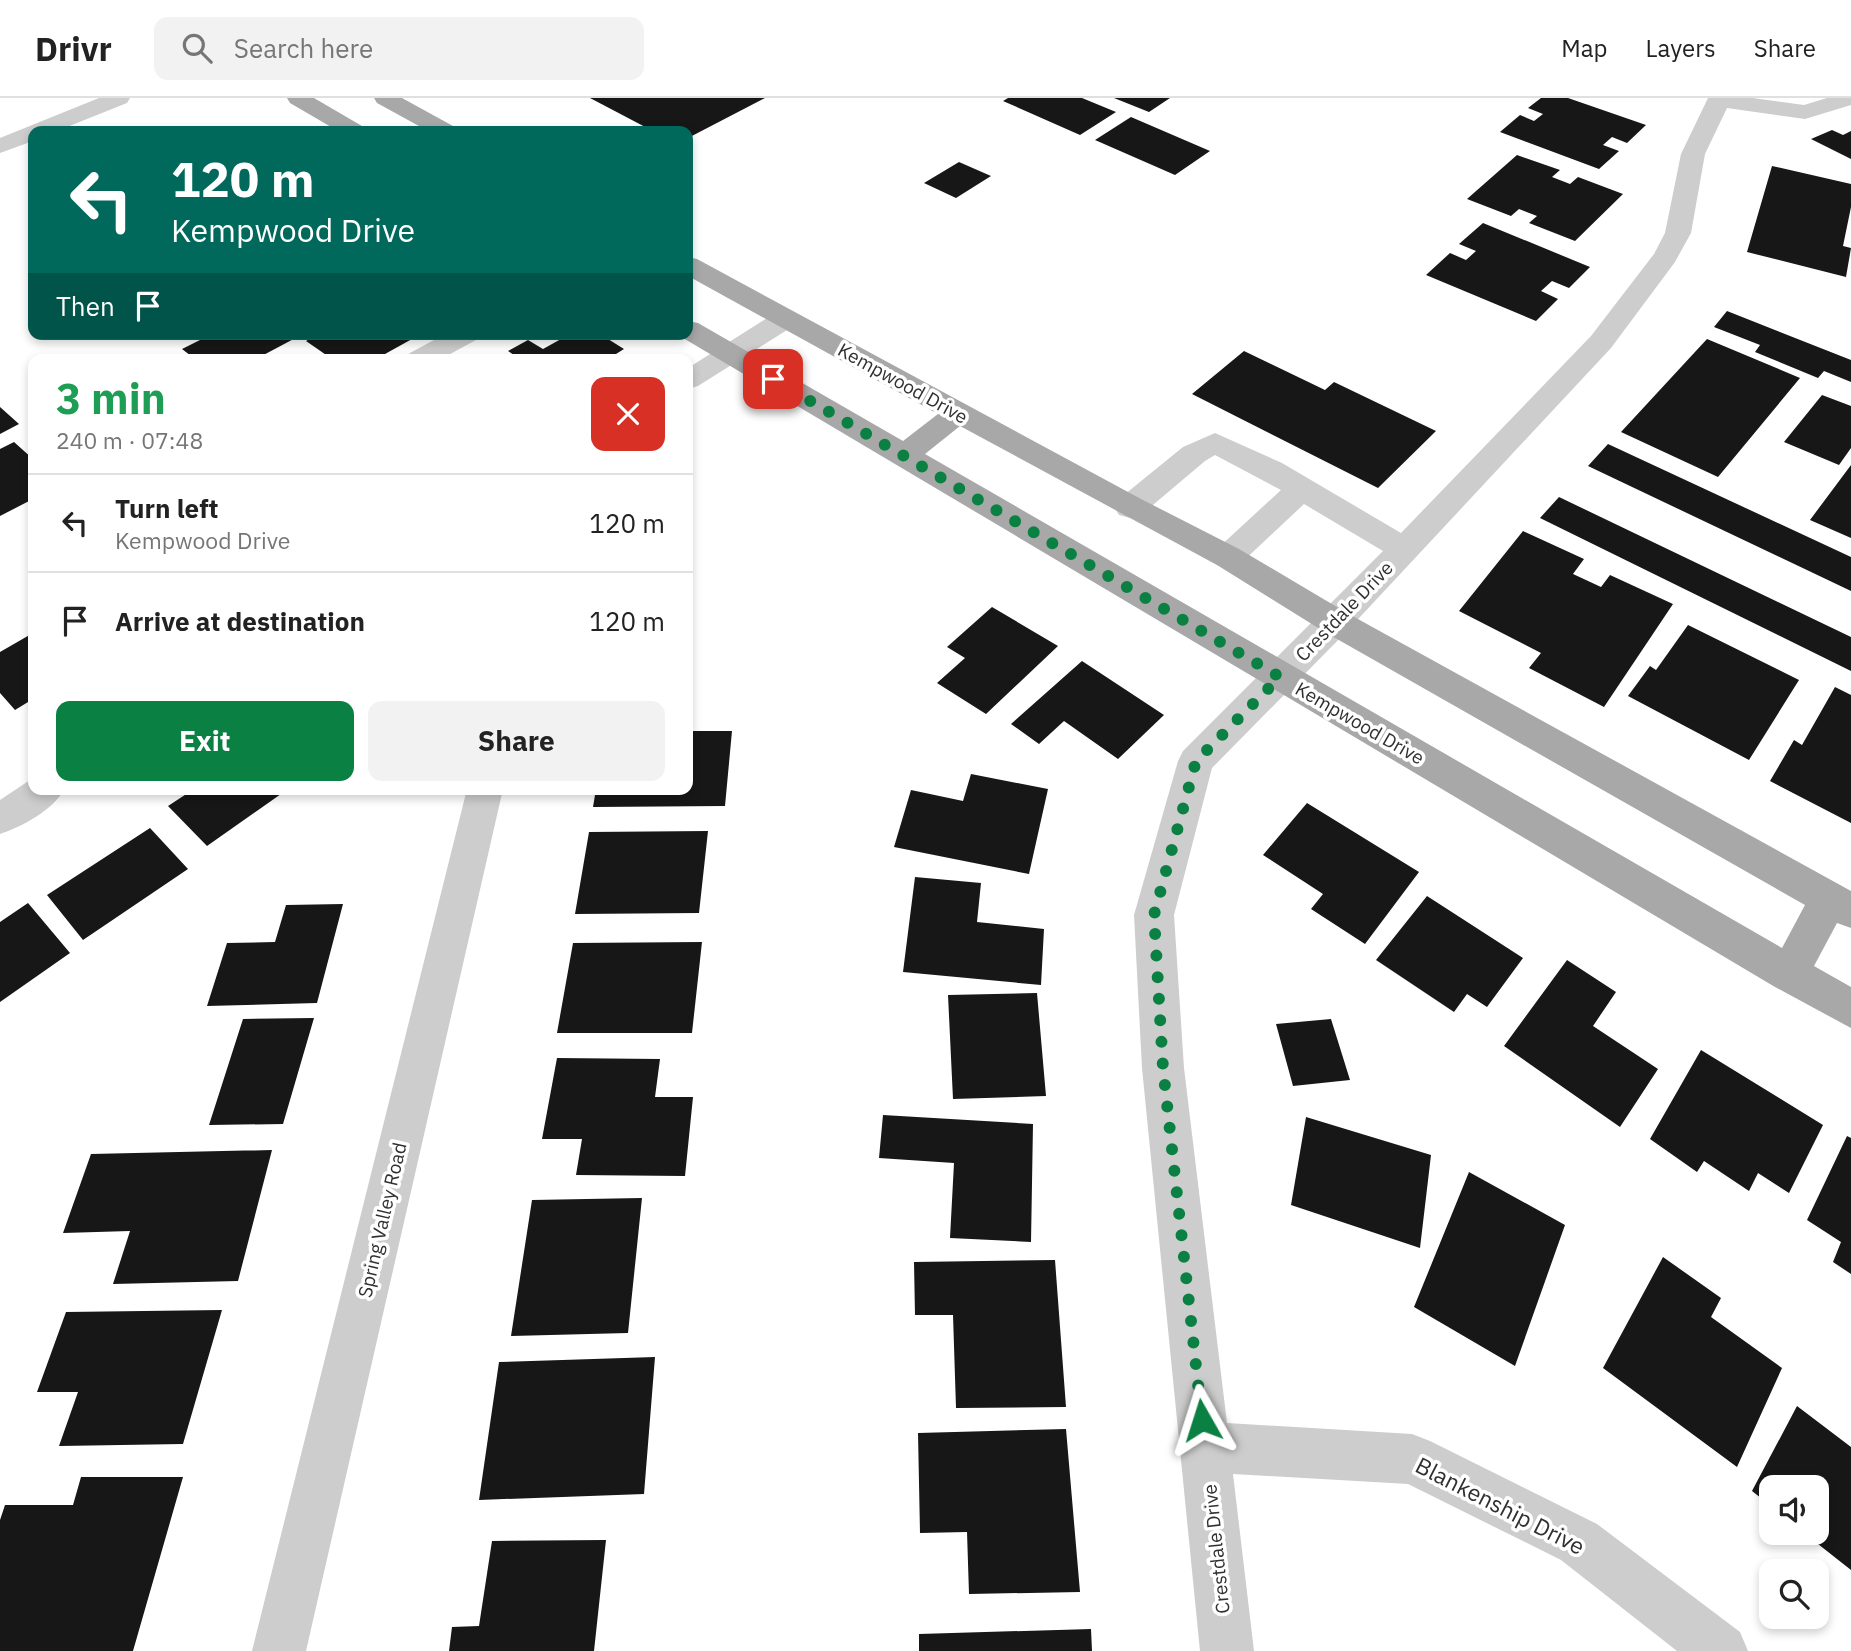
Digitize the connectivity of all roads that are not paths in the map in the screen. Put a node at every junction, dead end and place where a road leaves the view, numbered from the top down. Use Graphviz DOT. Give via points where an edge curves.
graph roads {
  1 [pos="119,98"];
  2 [pos="298,98"];
  3 [pos="385,98"];
  4 [pos="1851,98"];
  5 [pos="1719,99"];
  6 [pos="418,117"];
  7 [pos="50,126"];
  8 [pos="346,126"];
  9 [pos="392,126"];
  10 [pos="435,126"];
  11 [pos="28,135"];
  12 [pos="0,146"];
  13 [pos="693,268"];
  14 [pos="785,319"];
  15 [pos="693,333"];
  16 [pos="455,340"];
  17 [pos="429,354"];
  18 [pos="730,354"];
  19 [pos="693,377"];
  20 [pos="958,413"];
  21 [pos="904,456"];
  22 [pos="1301,489"];
  23 [pos="1130,508"];
  24 [pos="1404,549"];
  25 [pos="1228,557"];
  26 [pos="1335,622"];
  27 [pos="1280,677"];
  28 [pos="37,795"];
  29 [pos="484,795"];
  30 [pos="0,819"];
  31 [pos="1840,905"];
  32 [pos="1789,974"];
  33 [pos="1851,1009"];
  34 [pos="1205,1447"];
  35 [pos="279,1651"];
  36 [pos="1227,1651"];
  37 [pos="1721,1651"];
  1 -- 7 [label="street"];
  2 -- 8 [label="main road"];
  3 -- 6 [label="main road"];
  4 -- 5 [label="street" via="1804,112"];
  5 -- 24 [label="street, Crestdale Drive" via="1693,154 1678,233 1666,256 1601,342"];
  6 -- 9 [label="main road"];
  6 -- 10 [label="main road"];
  11 -- 12 [label="street"];
  13 -- 14 [label="main road, Kempwood Drive"];
  14 -- 18 [label="street"];
  14 -- 20 [label="main road, Kempwood Drive"];
  15 -- 18 [label="main road, Kempwood Drive"];
  16 -- 17 [label="street"];
  18 -- 19 [label="street"];
  18 -- 21 [label="main road, Kempwood Drive"];
  20 -- 21 [label="main road"];
  20 -- 23 [label="main road, Kempwood Drive"];
  21 -- 27 [label="main road, Kempwood Drive"];
  22 -- 23 [label="street" via="1215,443 1194,454"];
  22 -- 24 [label="street"];
  22 -- 25 [label="street"];
  23 -- 25 [label="main road, Kempwood Drive"];
  24 -- 26 [label="street, Crestdale Drive"];
  25 -- 26 [label="main road, Kempwood Drive"];
  26 -- 27 [label="street, Crestdale Drive"];
  26 -- 31 [label="main road, Kempwood Drive"];
  27 -- 32 [label="main road, Kempwood Drive"];
  27 -- 34 [label="street, Crestdale Drive" via="1196,761 1154,915 1163,1068"];
  28 -- 30 [label="street"];
  29 -- 35 [label="street, Spring Valley Road"];
  31 -- 32 [label="main road"];
  32 -- 33 [label="main road, Kempwood Drive"];
  34 -- 36 [label="street, Crestdale Drive"];
  34 -- 37 [label="street, Blankenship Drive" via="1412,1459 1579,1542"];
}
